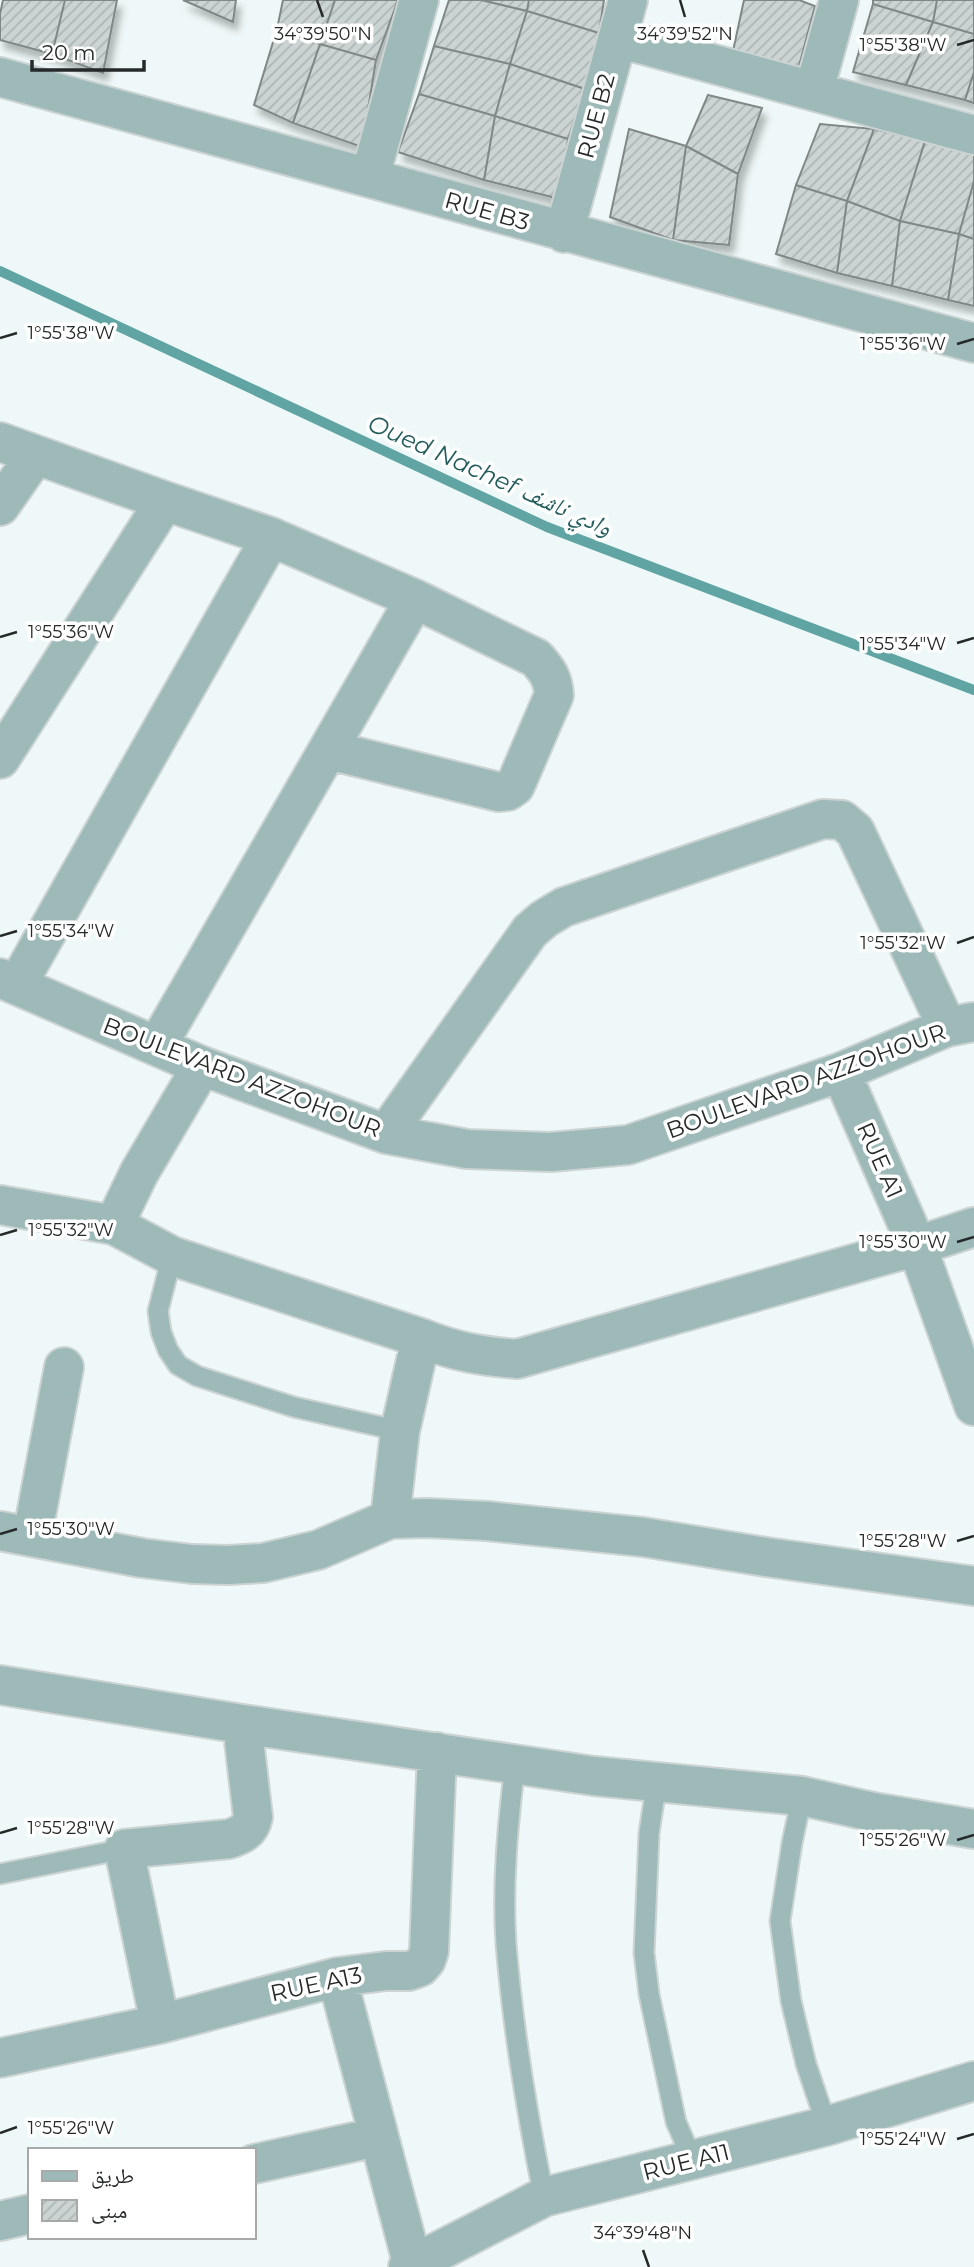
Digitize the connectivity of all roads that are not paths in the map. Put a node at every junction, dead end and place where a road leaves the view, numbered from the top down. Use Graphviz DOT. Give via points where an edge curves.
graph roads {
  1 [pos="419,0"];
  2 [pos="628,0"];
  3 [pos="839,0"];
  4 [pos="618,38"];
  5 [pos="0,77"];
  6 [pos="814,91"];
  7 [pos="974,135"];
  8 [pos="370,177"];
  9 [pos="564,233"];
  10 [pos="974,343"];
  11 [pos="0,442"];
  12 [pos="35,456"];
  13 [pos="164,501"];
  14 [pos="0,506"];
  15 [pos="271,537"];
  16 [pos="415,599"];
  17 [pos="329,750"];
  18 [pos="0,759"];
  19 [pos="8,982"];
  20 [pos="961,1025"];
  21 [pos="157,1046"];
  22 [pos="202,1066"];
  23 [pos="841,1072"];
  24 [pos="386,1134"];
  25 [pos="0,1205"];
  26 [pos="114,1225"];
  27 [pos="974,1227"];
  28 [pos="917,1246"];
  29 [pos="172,1256"];
  30 [pos="421,1338"];
  31 [pos="64,1367"];
  32 [pos="974,1406"];
  33 [pos="400,1431"];
  34 [pos="390,1519"];
  35 [pos="16,1534"];
  36 [pos="974,1586"];
  37 [pos="0,1685"];
  38 [pos="242,1724"];
  39 [pos="437,1752"];
  40 [pos="515,1764"];
  41 [pos="657,1782"];
  42 [pos="802,1796"];
  43 [pos="974,1829"];
  44 [pos="124,1849"];
  45 [pos="0,1874"];
  46 [pos="337,1977"];
  47 [pos="160,2024"];
  48 [pos="0,2058"];
  49 [pos="974,2081"];
  50 [pos="827,2126"];
  51 [pos="377,2137"];
  52 [pos="693,2161"];
  53 [pos="256,2164"];
  54 [pos="544,2197"];
  55 [pos="28,2214"];
  56 [pos="0,2221"];
  57 [pos="410,2266"];
  1 -- 8 [label="street"];
  2 -- 4 [label="street, RUE B2"];
  3 -- 6 [label="street"];
  4 -- 6 [label="street"];
  4 -- 9 [label="street, RUE B2"];
  5 -- 8 [label="street, RUE B3"];
  6 -- 7 [label="street"];
  8 -- 9 [label="street, RUE B3"];
  9 -- 10 [label="street, RUE B3"];
  11 -- 12 [label="street"];
  12 -- 13 [label="street"];
  12 -- 14 [label="street"];
  13 -- 15 [label="street"];
  13 -- 18 [label="street"];
  15 -- 16 [label="street"];
  15 -- 19 [label="street"];
  16 -- 17 [label="street"];
  16 -- 17 [label="street" via="536,657 548,672 554,695 515,786 499,792"];
  17 -- 21 [label="street"];
  19 -- 21 [label="street, BOULEVARD AZZOHOUR"];
  20 -- 23 [label="street, BOULEVARD AZZOHOUR"];
  20 -- 24 [label="street" via="855,831 842,820 823,818 564,907 544,919 530,931"];
  21 -- 22 [label="street, BOULEVARD AZZOHOUR"];
  22 -- 24 [label="street, BOULEVARD AZZOHOUR"];
  22 -- 26 [label="street"];
  23 -- 24 [label="street, BOULEVARD AZZOHOUR" via="628,1145 551,1152 467,1149"];
  23 -- 28 [label="street, RUE A1"];
  25 -- 26 [label="street"];
  26 -- 29 [label="street"];
  27 -- 28 [label="street"];
  28 -- 30 [label="street" via="517,1359 477,1356"];
  28 -- 32 [label="street, RUE A1"];
  29 -- 30 [label="street"];
  29 -- 33 [label="lane" via="158,1311 161,1332 178,1365 197,1376 294,1407"];
  30 -- 33 [label="street"];
  31 -- 35 [label="street"];
  33 -- 34 [label="street"];
  34 -- 35 [label="street" via="318,1550 263,1563 228,1565 142,1558"];
  34 -- 36 [label="street" via="487,1521 643,1537"];
  37 -- 38 [label="street"];
  38 -- 39 [label="street"];
  38 -- 44 [label="street" via="253,1817 247,1831 229,1839"];
  39 -- 40 [label="street"];
  39 -- 46 [label="street, RUE A13" via="426,1960 409,1971"];
  40 -- 41 [label="street"];
  40 -- 54 [label="lane" via="509,1811 506,1942 518,2049"];
  41 -- 42 [label="street"];
  41 -- 52 [label="lane" via="649,1833 644,1954 676,2122"];
  42 -- 43 [label="street"];
  42 -- 50 [label="lane" via="780,1921 791,2001"];
  44 -- 45 [label="lane"];
  44 -- 47 [label="street"];
  46 -- 47 [label="street, RUE A13"];
  46 -- 51 [label="street"];
  47 -- 48 [label="street, RUE A13"];
  49 -- 50 [label="street, RUE A11"];
  50 -- 52 [label="street, RUE A11"];
  51 -- 53 [label="street"];
  51 -- 57 [label="street"];
  52 -- 54 [label="street, RUE A11"];
  54 -- 57 [label="street, RUE A11"];
  55 -- 56 [label="street"];
}
